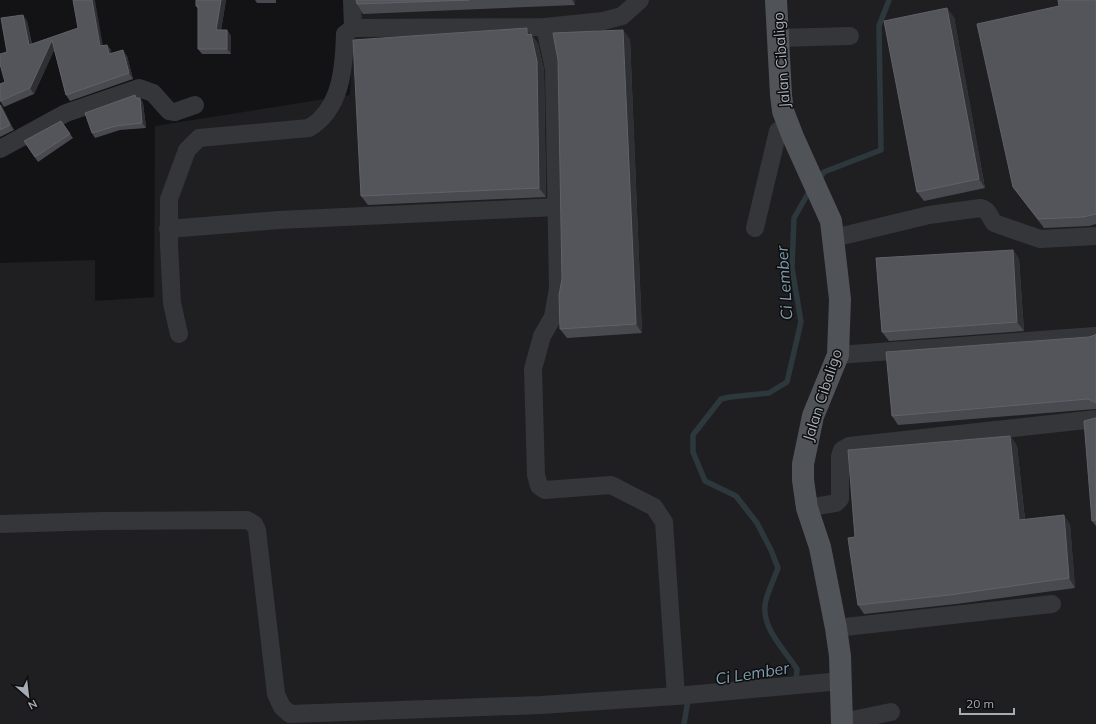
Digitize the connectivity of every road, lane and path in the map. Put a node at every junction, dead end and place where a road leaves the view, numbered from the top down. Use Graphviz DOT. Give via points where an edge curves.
graph roads {
  1 [pos="352,0"];
  2 [pos="640,0"];
  3 [pos="776,0"];
  4 [pos="545,27"];
  5 [pos="353,28"];
  6 [pos="850,36"];
  7 [pos="778,38"];
  8 [pos="195,105"];
  9 [pos="788,125"];
  10 [pos="0,149"];
  11 [pos="557,207"];
  12 [pos="755,228"];
  13 [pos="168,229"];
  14 [pos="1096,236"];
  15 [pos="834,238"];
  16 [pos="179,334"];
  17 [pos="1095,336"];
  18 [pos="838,355"];
  19 [pos="1096,419"];
  20 [pos="807,508"];
  21 [pos="0,524"];
  22 [pos="1052,604"];
  23 [pos="836,628"];
  24 [pos="841,681"];
  25 [pos="676,696"];
  26 [pos="891,712"];
  27 [pos="842,723"];
  1 -- 5 [label="street"];
  2 -- 4 [label="street" via="622,16 603,21"];
  3 -- 7 [label="main road, Jalan Cibaligo"];
  4 -- 5 [label="street"];
  4 -- 11 [label="street" via="554,69"];
  5 -- 13 [label="street" via="345,34 340,82 330,109 318,122 309,128 199,138 187,150 169,199"];
  6 -- 7 [label="street"];
  7 -- 9 [label="main road, Jalan Cibaligo" via="781,95"];
  8 -- 10 [label="street" via="175,112 170,111 153,93 139,88 66,113"];
  9 -- 12 [label="street" via="778,131"];
  9 -- 15 [label="main road, Jalan Cibaligo" via="831,221"];
  11 -- 13 [label="street" via="279,220"];
  11 -- 25 [label="street" via="556,304 553,318 542,336 533,369 536,468 539,486 550,491 611,485 654,507 664,522"];
  13 -- 16 [label="street" via="172,303"];
  14 -- 15 [label="street" via="1040,239 994,223 989,214 980,208 929,215"];
  15 -- 18 [label="main road, Jalan Cibaligo" via="840,299"];
  17 -- 18 [label="street"];
  18 -- 20 [label="main road, Jalan Cibaligo" via="813,416 806,442 803,480"];
  19 -- 20 [label="street" via="849,446 842,450 840,456 840,499 836,503"];
  20 -- 23 [label="main road, Jalan Cibaligo" via="820,547"];
  21 -- 25 [label="street" via="102,520 247,520 254,524 257,530 276,694 282,707 290,714 541,706"];
  22 -- 23 [label="street"];
  23 -- 24 [label="main road, Jalan Cibaligo"];
  24 -- 25 [label="street"];
  24 -- 27 [label="main road, Jalan Cibaligo"];
  26 -- 27 [label="street"];
}
